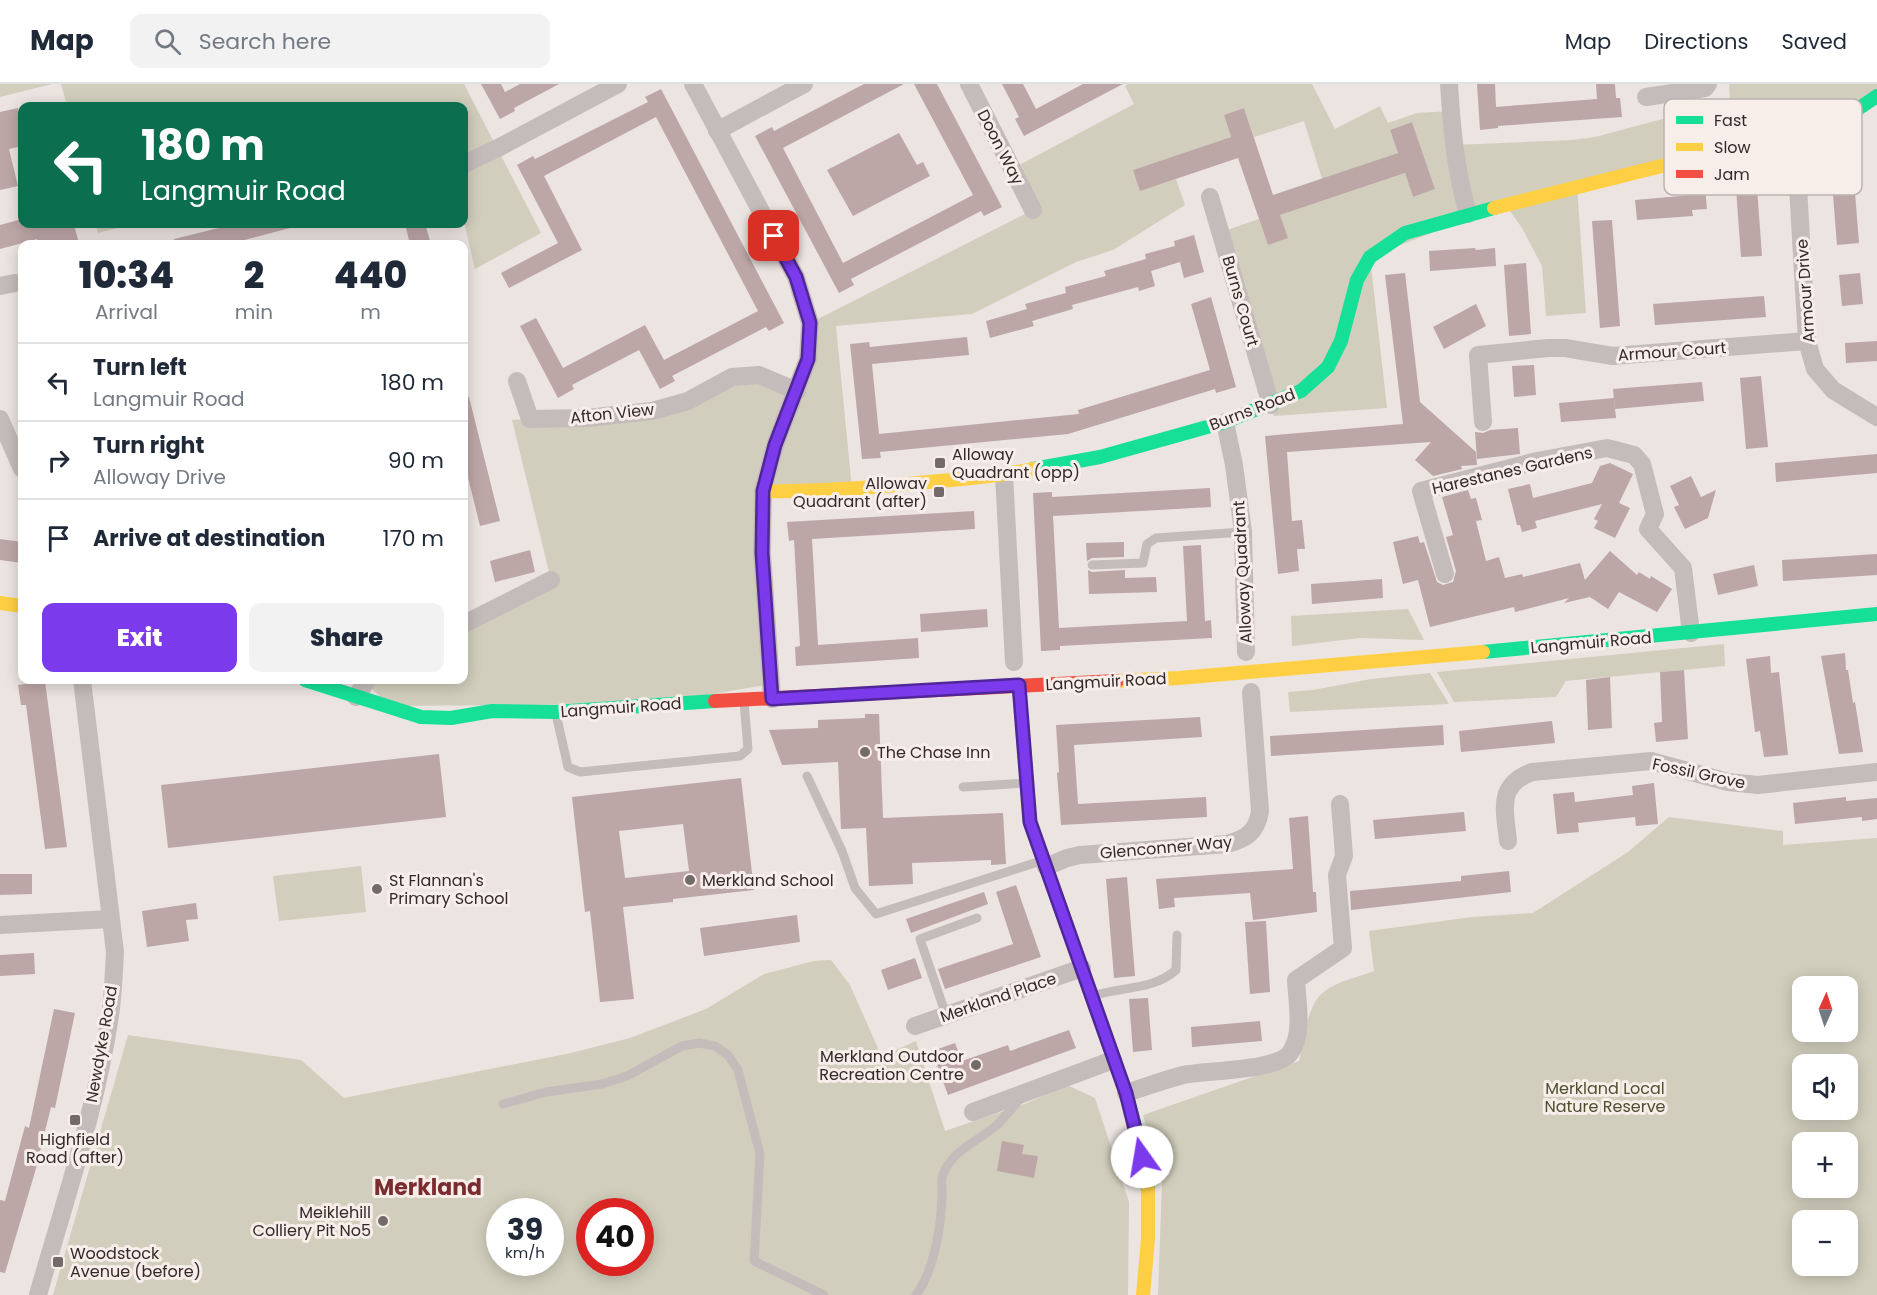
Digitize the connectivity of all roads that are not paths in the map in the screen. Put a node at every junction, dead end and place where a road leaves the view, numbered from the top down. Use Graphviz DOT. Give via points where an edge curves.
graph roads {
  1 [pos="618,84"];
  2 [pos="693,84"];
  3 [pos="804,84"];
  4 [pos="969,84"];
  5 [pos="1449,84"];
  6 [pos="1708,84"];
  7 [pos="1877,96"];
  8 [pos="1646,97"];
  9 [pos="1862,106"];
  10 [pos="717,130"];
  11 [pos="468,162"];
  12 [pos="1664,166"];
  13 [pos="1798,195"];
  14 [pos="1210,197"];
  15 [pos="1033,210"];
  16 [pos="1468,214"];
  17 [pos="1807,341"];
  18 [pos="517,381"];
  19 [pos="797,390"];
  20 [pos="1272,405"];
  21 [pos="1877,417"];
  22 [pos="0,419"];
  23 [pos="1225,422"];
  24 [pos="1483,422"];
  25 [pos="18,460"];
  26 [pos="1004,475"];
  27 [pos="763,491"];
  28 [pos="1243,532"];
  29 [pos="1092,565"];
  30 [pos="1445,574"];
  31 [pos="551,580"];
  32 [pos="0,603"];
  33 [pos="18,605"];
  34 [pos="1877,614"];
  35 [pos="468,618"];
  36 [pos="1691,633"];
  37 [pos="1246,652"];
  38 [pos="1014,662"];
  39 [pos="83,684"];
  40 [pos="317,684"];
  41 [pos="365,684"];
  42 [pos="1019,685"];
  43 [pos="1251,692"];
  44 [pos="356,697"];
  45 [pos="772,699"];
  46 [pos="744,701"];
  47 [pos="555,712"];
  48 [pos="1877,772"];
  49 [pos="807,776"];
  50 [pos="1026,783"];
  51 [pos="963,787"];
  52 [pos="1340,804"];
  53 [pos="1508,841"];
  54 [pos="1044,864"];
  55 [pos="977,918"];
  56 [pos="110,919"];
  57 [pos="0,926"];
  58 [pos="1177,935"];
  59 [pos="1082,968"];
  60 [pos="1091,996"];
  61 [pos="946,1015"];
  62 [pos="915,1026"];
  63 [pos="1113,1060"];
  64 [pos="1024,1093"];
  65 [pos="1126,1093"];
  66 [pos="502,1104"];
  67 [pos="973,1112"];
  68 [pos="38,1295"];
  69 [pos="824,1295"];
  70 [pos="916,1295"];
  71 [pos="1143,1295"];
  1 -- 11 [label="street"];
  2 -- 10 [label="street"];
  3 -- 10 [label="street"];
  4 -- 15 [label="street, Doon Way"];
  5 -- 16 [label="street" via="1453,145"];
  6 -- 8 [label="street" via="1705,88"];
  7 -- 9 [label="street, Burns Road"];
  10 -- 19 [label="street" via="796,277 810,323 808,359"];
  12 -- 16 [label="street, Burns Road"];
  13 -- 17 [label="street, Armour Drive"];
  14 -- 20 [label="street, Burns Court"];
  16 -- 20 [label="street, Burns Road" via="1405,233 1370,257 1356,280 1341,341 1328,367 1300,391"];
  17 -- 21 [label="street, Armour Drive" via="1815,369 1833,390"];
  17 -- 24 [label="street, Armour Court" via="1613,356 1564,348 1478,355"];
  18 -- 19 [label="street, Afton View" via="530,419 652,411 688,401 732,377 759,375"];
  19 -- 27 [label="street" via="775,445"];
  20 -- 23 [label="street, Burns Road"];
  22 -- 25 [label="street"];
  23 -- 26 [label="street, Burns Road" via="1101,457"];
  23 -- 28 [label="street, Alloway Quadrant"];
  26 -- 27 [label="street, Burns Road" via="868,488"];
  26 -- 38 [label="street"];
  27 -- 45 [label="street" via="762,553"];
  28 -- 29 [label="lane" via="1156,538 1147,544 1143,563"];
  28 -- 37 [label="street, Alloway Quadrant"];
  30 -- 36 [label="street, Harestanes Gardens" via="1421,491 1537,461 1607,448 1621,451 1634,455 1642,464 1655,514 1648,529 1683,567"];
  31 -- 35 [label="street"];
  32 -- 33 [label="street"];
  34 -- 36 [label="street, Langmuir Road"];
  36 -- 42 [label="street, Langmuir Road" via="1179,678"];
  39 -- 56 [label="street, Newdyke Road"];
  40 -- 44 [label="street, Langmuir Road"];
  41 -- 44 [label="street"];
  42 -- 45 [label="street, Langmuir Road"];
  42 -- 50 [label="street"];
  43 -- 54 [label="street, Glenconner Way" via="1260,811 1259,822 1246,838 1227,844 1080,855"];
  44 -- 47 [label="street, Langmuir Road" via="421,717 451,718 492,711"];
  45 -- 46 [label="street, Langmuir Road"];
  46 -- 47 [label="street, Langmuir Road"];
  46 -- 47 [label="lane" via="748,749 740,756 580,772 568,767"];
  48 -- 53 [label="street, Fossil Grove" via="1758,785 1728,782 1651,762 1532,772 1512,782 1507,791"];
  49 -- 54 [label="lane" via="855,888 876,914"];
  50 -- 51 [label="lane"];
  50 -- 54 [label="street" via="1030,822"];
  52 -- 65 [label="street" via="1344,856 1337,875 1342,948 1296,980 1298,1027 1296,1043 1289,1054 1276,1062 1183,1075"];
  54 -- 59 [label="street"];
  55 -- 61 [label="lane" via="920,939"];
  56 -- 57 [label="street"];
  56 -- 68 [label="street, Newdyke Road" via="115,952 108,1026 96,1088"];
  58 -- 60 [label="lane" via="1176,970 1167,978"];
  59 -- 60 [label="street"];
  59 -- 61 [label="street, Merkland Place"];
  60 -- 63 [label="street"];
  61 -- 62 [label="street, Merkland Place"];
  63 -- 64 [label="street"];
  63 -- 65 [label="street"];
  64 -- 67 [label="street"];
  64 -- 70 [label="lane" via="998,1124 950,1161 942,1177 935,1246 926,1282"];
  65 -- 71 [label="street" via="1148,1189"];
  66 -- 69 [label="lane" via="627,1076 682,1046 715,1046 728,1055 738,1070 760,1154 754,1260"];
}
